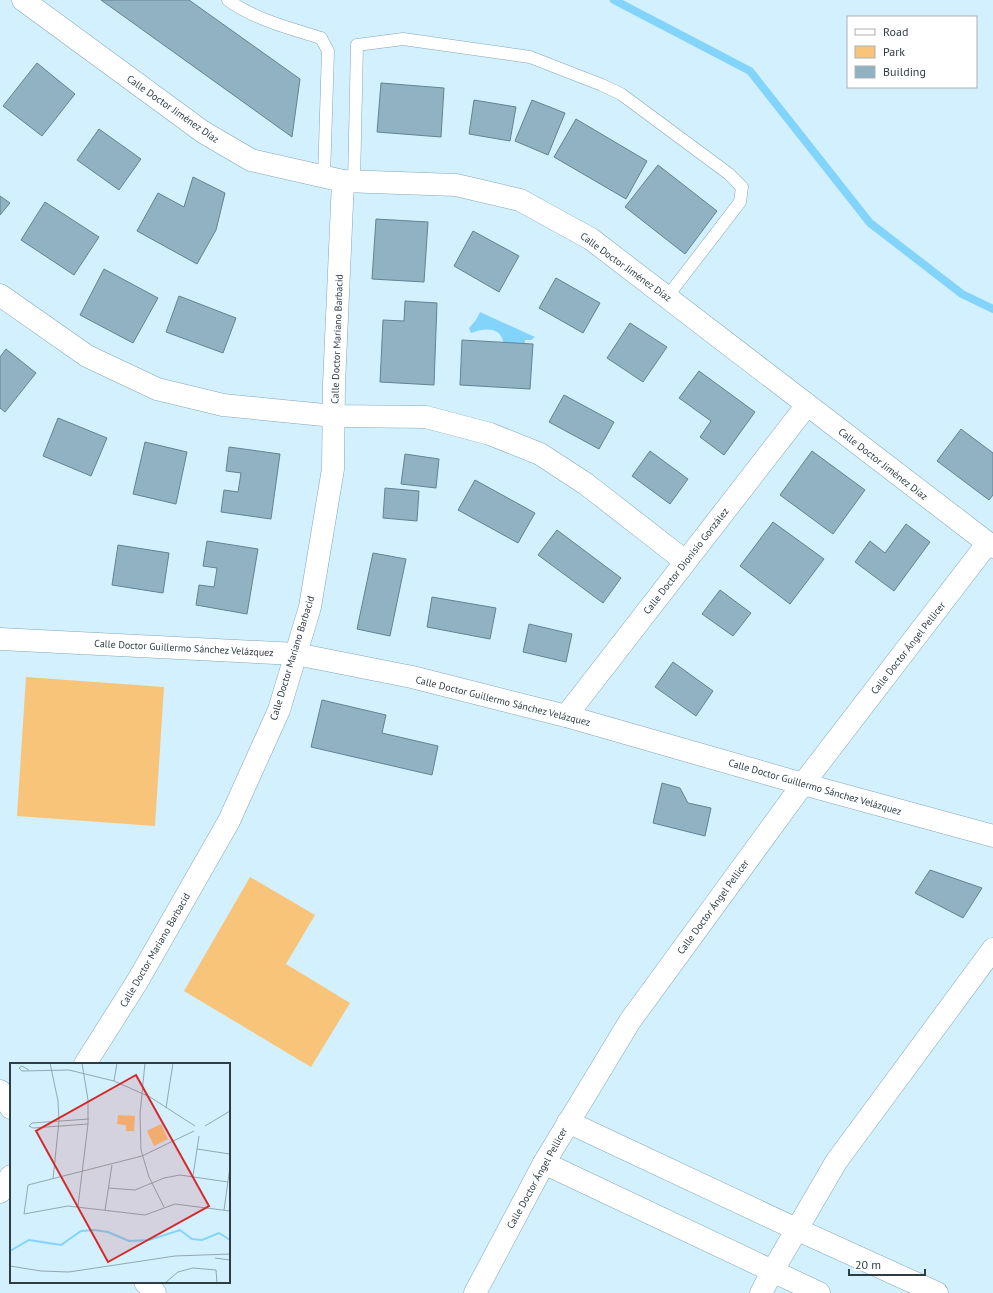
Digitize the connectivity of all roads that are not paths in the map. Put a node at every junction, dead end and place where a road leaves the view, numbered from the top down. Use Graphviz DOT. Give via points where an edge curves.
graph roads {
  1 [pos="23,0"];
  2 [pos="228,0"];
  3 [pos="340,180"];
  4 [pos="0,295"];
  5 [pos="667,297"];
  6 [pos="807,405"];
  7 [pos="334,416"];
  8 [pos="990,546"];
  9 [pos="686,561"];
  10 [pos="0,639"];
  11 [pos="296,654"];
  12 [pos="566,716"];
  13 [pos="803,784"];
  14 [pos="993,836"];
  15 [pos="993,950"];
  16 [pos="86,1063"];
  17 [pos="0,1091"];
  18 [pos="10,1106"];
  19 [pos="568,1122"];
  20 [pos="544,1163"];
  21 [pos="10,1177"];
  22 [pos="0,1192"];
  23 [pos="796,1229"];
  24 [pos="772,1272"];
  25 [pos="146,1283"];
  26 [pos="155,1293"];
  27 [pos="475,1293"];
  28 [pos="762,1293"];
  29 [pos="819,1293"];
  30 [pos="937,1293"];
  1 -- 3 [label="street, Calle Doctor Jiménez Díaz" via="203,132 251,160"];
  2 -- 3 [label="lane" via="262,19 321,38 328,51"];
  3 -- 5 [label="street, Calle Doctor Jiménez Díaz" via="456,185 520,200 592,239"];
  3 -- 5 [label="lane" via="357,45 403,39 530,57 621,94 742,186 740,202"];
  3 -- 7 [label="street, Calle Doctor Mariano Barbacid"];
  4 -- 7 [label="street" via="87,356 157,389 223,404"];
  5 -- 6 [label="street, Calle Doctor Jiménez Díaz"];
  6 -- 8 [label="street, Calle Doctor Jiménez Díaz"];
  6 -- 9 [label="street, Calle Doctor Dionisio González"];
  7 -- 9 [label="street" via="426,417 490,434 540,454 586,484"];
  7 -- 11 [label="street, Calle Doctor Mariano Barbacid" via="333,469 310,607"];
  8 -- 13 [label="street, Calle Doctor Ángel Pellicer"];
  9 -- 12 [label="street, Calle Doctor Dionisio González"];
  10 -- 11 [label="street, Calle Doctor Guillermo Sánchez Velázquez"];
  11 -- 12 [label="street, Calle Doctor Guillermo Sánchez Velázquez" via="412,677"];
  11 -- 16 [label="street, Calle Doctor Mariano Barbacid" via="279,710 229,821 137,982"];
  12 -- 13 [label="street, Calle Doctor Guillermo Sánchez Velázquez"];
  13 -- 14 [label="street, Calle Doctor Guillermo Sánchez Velázquez"];
  13 -- 19 [label="street, Calle Doctor Ángel Pellicer" via="630,1021"];
  15 -- 23 [label="street" via="836,1162"];
  17 -- 18 [label="street"];
  19 -- 20 [label="street, Calle Doctor Ángel Pellicer"];
  19 -- 23 [label="street"];
  20 -- 24 [label="street"];
  20 -- 27 [label="street, Calle Doctor Ángel Pellicer"];
  21 -- 22 [label="street"];
  23 -- 24 [label="street"];
  23 -- 30 [label="street"];
  24 -- 28 [label="street"];
  24 -- 29 [label="street"];
  25 -- 26 [label="street"];
}
